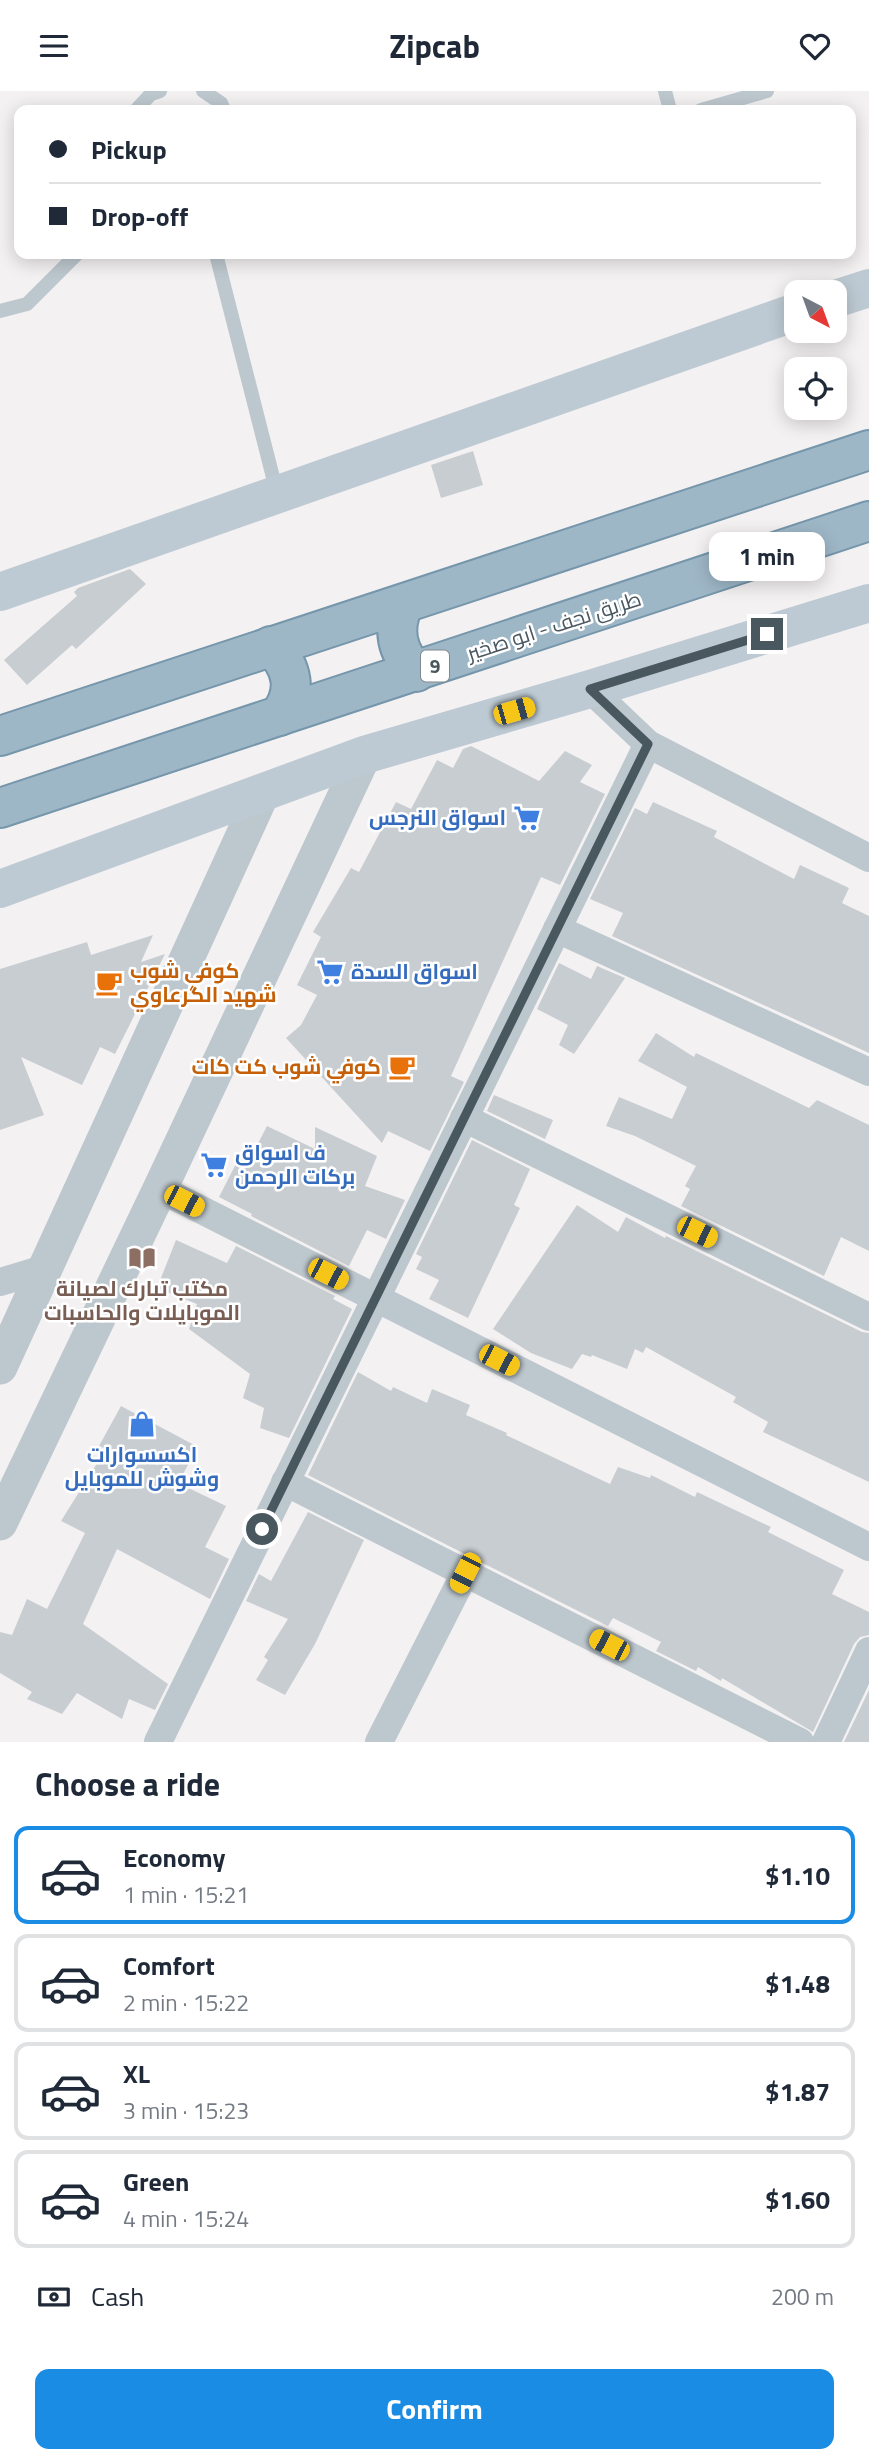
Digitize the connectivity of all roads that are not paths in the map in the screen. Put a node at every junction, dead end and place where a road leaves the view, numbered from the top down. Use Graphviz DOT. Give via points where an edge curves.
graph roads {
  1 [pos="160,91"];
  2 [pos="203,91"];
  3 [pos="767,91"];
  4 [pos="141,105"];
  5 [pos="222,105"];
  6 [pos="718,105"];
  7 [pos="72,259"];
  8 [pos="217,259"];
  9 [pos="869,288"];
  10 [pos="847,295"];
  11 [pos="0,311"];
  12 [pos="784,316"];
  13 [pos="869,450"];
  14 [pos="278,495"];
  15 [pos="869,521"];
  16 [pos="0,592"];
  17 [pos="869,603"];
  18 [pos="403,605"];
  19 [pos="271,646"];
  20 [pos="416,672"];
  21 [pos="590,689"];
  22 [pos="279,716"];
  23 [pos="0,736"];
  24 [pos="648,744"];
  25 [pos="364,755"];
  26 [pos="262,794"];
  27 [pos="0,808"];
  28 [pos="869,858"];
  29 [pos="0,889"];
  30 [pos="557,929"];
  31 [pos="869,1072"];
  32 [pos="464,1118"];
  33 [pos="160,1189"];
  34 [pos="47,1268"];
  35 [pos="0,1282"];
  36 [pos="376,1298"];
  37 [pos="869,1317"];
  38 [pos="0,1367"];
  39 [pos="285,1482"];
  40 [pos="0,1523"];
  41 [pos="869,1547"];
  42 [pos="465,1573"];
  43 [pos="869,1651"];
  44 [pos="158,1742"];
  45 [pos="379,1742"];
  46 [pos="800,1742"];
  47 [pos="826,1742"];
  1 -- 4 [label="lane"];
  2 -- 5 [label="lane"];
  3 -- 6 [label="lane"];
  7 -- 11 [label="lane" via="27,304"];
  8 -- 14 [label="lane"];
  9 -- 10 [label="main road"];
  12 -- 14 [label="main road"];
  13 -- 18 [label="highway"];
  14 -- 16 [label="main road"];
  15 -- 20 [label="highway, طريق نجف - ابو صخير / 9"];
  17 -- 21 [label="main road"];
  18 -- 19 [label="highway"];
  18 -- 20 [label="highway" via="396,634 399,648"];
  19 -- 22 [label="highway" via="288,666 292,679 287,705"];
  19 -- 23 [label="highway"];
  20 -- 22 [label="highway, طريق نجف - ابو صخير / 9"];
  21 -- 24 [label="street"];
  21 -- 25 [label="main road"];
  22 -- 27 [label="highway, طريق نجف - ابو صخير / 9"];
  24 -- 28 [label="street"];
  24 -- 30 [label="street"];
  25 -- 26 [label="main road"];
  25 -- 33 [label="street"];
  26 -- 29 [label="main road"];
  26 -- 34 [label="street"];
  30 -- 31 [label="street"];
  30 -- 32 [label="street"];
  32 -- 36 [label="street"];
  32 -- 37 [label="street"];
  33 -- 36 [label="street"];
  33 -- 40 [label="street"];
  34 -- 35 [label="street"];
  34 -- 38 [label="street"];
  36 -- 39 [label="street"];
  36 -- 41 [label="street"];
  39 -- 42 [label="street"];
  39 -- 44 [label="street"];
  42 -- 45 [label="street"];
  42 -- 46 [label="street"];
  43 -- 47 [label="street"];
}
